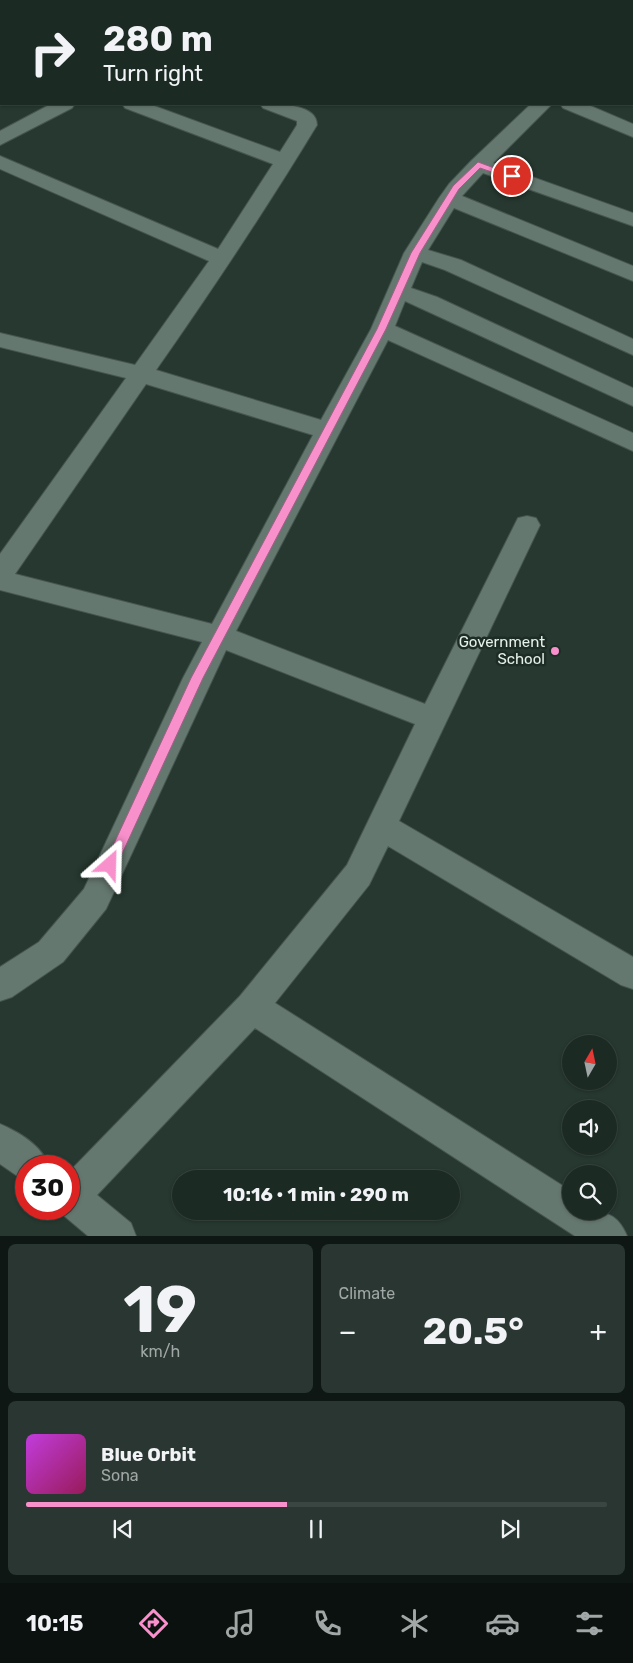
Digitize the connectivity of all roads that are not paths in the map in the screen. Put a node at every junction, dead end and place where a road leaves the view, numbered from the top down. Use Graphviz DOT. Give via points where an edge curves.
graph roads {
  1 [pos="63,105"];
  2 [pos="135,105"];
  3 [pos="273,105"];
  4 [pos="541,105"];
  5 [pos="572,105"];
  6 [pos="633,131"];
  7 [pos="0,139"];
  8 [pos="285,161"];
  9 [pos="0,162"];
  10 [pos="478,164"];
  11 [pos="449,198"];
  12 [pos="633,220"];
  13 [pos="415,253"];
  14 [pos="222,259"];
  15 [pos="633,274"];
  16 [pos="399,291"];
  17 [pos="382,329"];
  18 [pos="0,340"];
  19 [pos="633,348"];
  20 [pos="141,374"];
  21 [pos="633,398"];
  22 [pos="328,430"];
  23 [pos="633,443"];
  24 [pos="527,526"];
  25 [pos="0,574"];
  26 [pos="0,580"];
  27 [pos="219,636"];
  28 [pos="432,719"];
  29 [pos="382,826"];
  30 [pos="633,974"];
  31 [pos="0,986"];
  32 [pos="252,1007"];
  33 [pos="0,1142"];
  34 [pos="17,1155"];
  35 [pos="80,1186"];
  36 [pos="80,1206"];
  37 [pos="118,1236"];
  38 [pos="608,1236"];
  1 -- 7 [label="street"];
  2 -- 8 [label="street"];
  3 -- 8 [label="street" via="307,120"];
  4 -- 10 [label="street"];
  5 -- 6 [label="street"];
  8 -- 14 [label="street"];
  9 -- 14 [label="street"];
  10 -- 11 [label="street"];
  10 -- 12 [label="street"];
  11 -- 13 [label="street"];
  11 -- 15 [label="street"];
  13 -- 16 [label="street"];
  13 -- 19 [label="street" via="453,265"];
  14 -- 20 [label="street"];
  16 -- 17 [label="street"];
  16 -- 21 [label="street"];
  17 -- 22 [label="street"];
  17 -- 23 [label="street"];
  18 -- 20 [label="street"];
  20 -- 22 [label="street"];
  20 -- 25 [label="street"];
  22 -- 27 [label="street"];
  24 -- 28 [label="street"];
  26 -- 27 [label="street"];
  27 -- 28 [label="street"];
  27 -- 31 [label="street" via="95,899 51,952"];
  28 -- 29 [label="street"];
  29 -- 30 [label="street"];
  29 -- 32 [label="street" via="358,875"];
  32 -- 35 [label="street"];
  32 -- 38 [label="street"];
  33 -- 34 [label="street"];
  36 -- 37 [label="street"];
}
